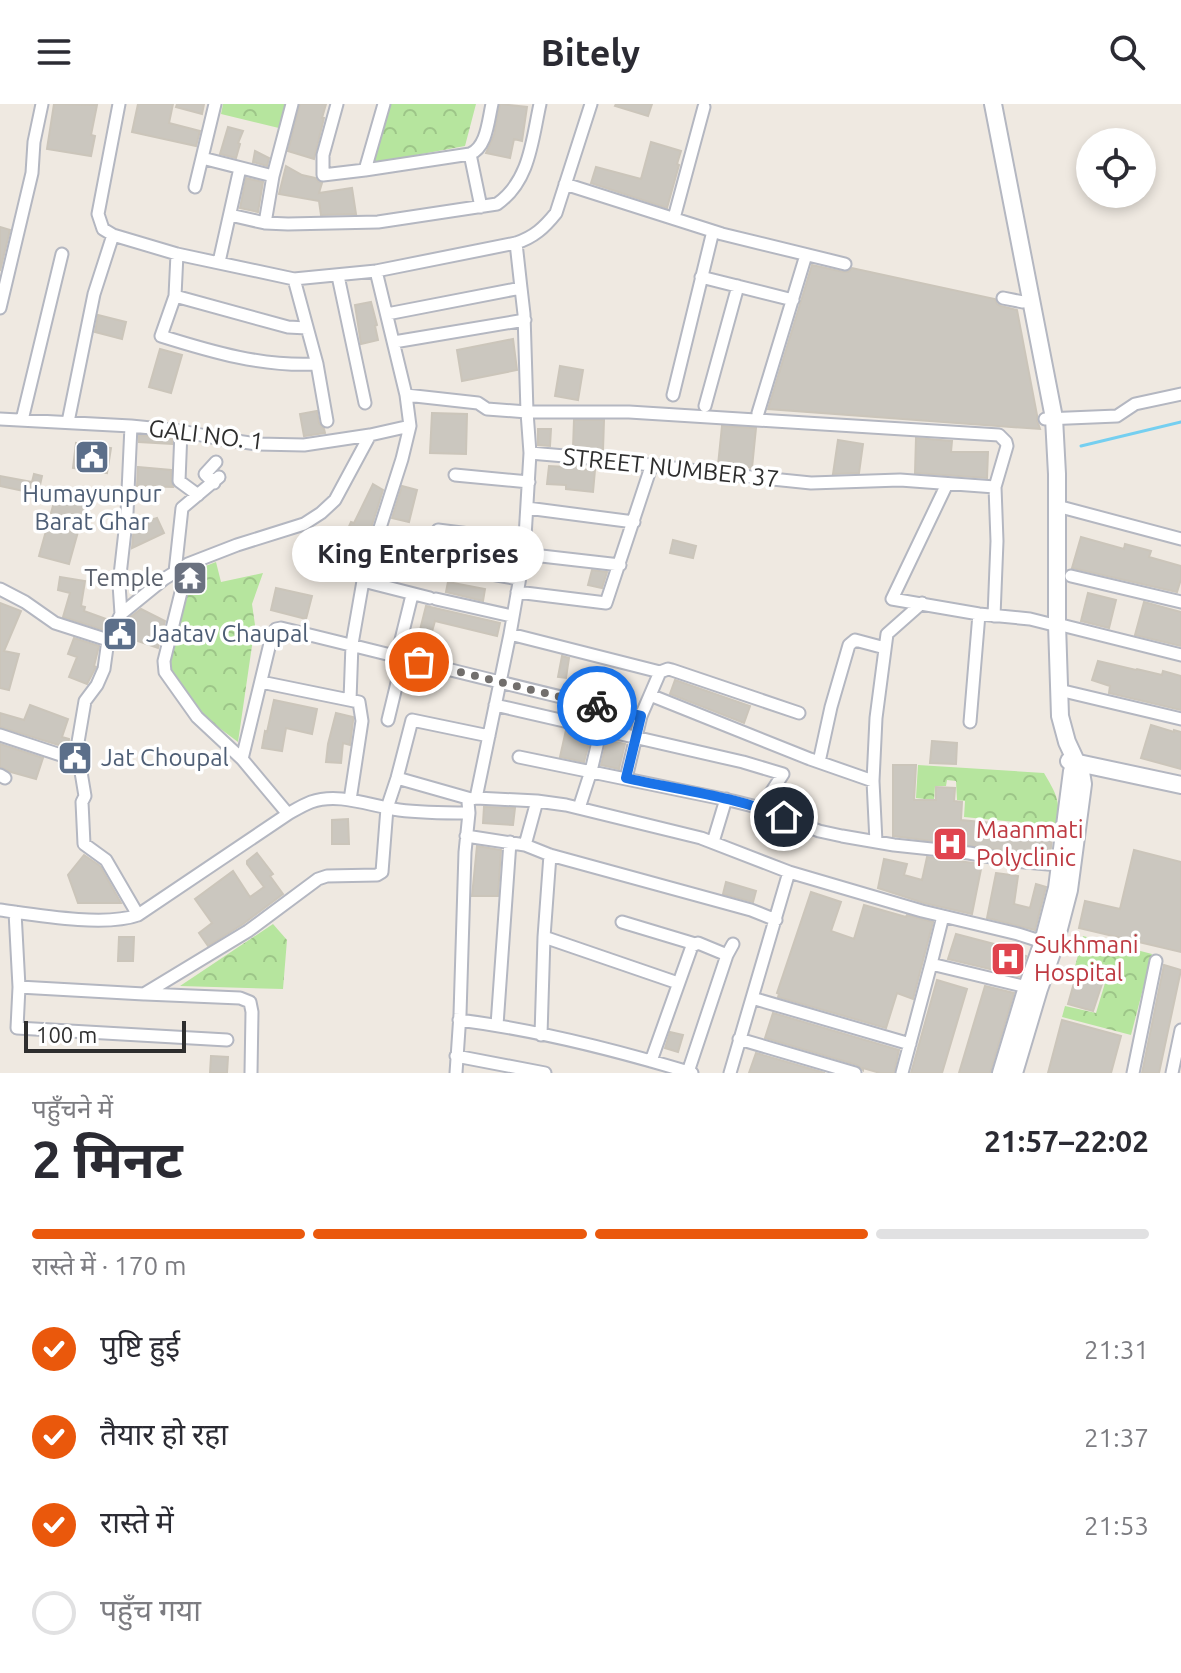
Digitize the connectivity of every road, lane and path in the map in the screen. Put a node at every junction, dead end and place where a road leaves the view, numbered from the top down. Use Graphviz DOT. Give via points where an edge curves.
graph roads {
  1 [pos="42,104"];
  2 [pos="119,104"];
  3 [pos="215,104"];
  4 [pos="292,104"];
  5 [pos="337,104"];
  6 [pos="384,104"];
  7 [pos="492,104"];
  8 [pos="540,104"];
  9 [pos="591,104"];
  10 [pos="985,104"];
  11 [pos="993,104"];
  12 [pos="704,107"];
  13 [pos="470,154"];
  14 [pos="202,158"];
  15 [pos="240,168"];
  16 [pos="365,170"];
  17 [pos="273,176"];
  18 [pos="565,184"];
  19 [pos="195,187"];
  20 [pos="481,207"];
  21 [pos="230,215"];
  22 [pos="674,218"];
  23 [pos="265,223"];
  24 [pos="713,231"];
  25 [pos="113,235"];
  26 [pos="516,243"];
  27 [pos="62,254"];
  28 [pos="177,254"];
  29 [pos="806,255"];
  30 [pos="219,262"];
  31 [pos="845,264"];
  32 [pos="376,271"];
  33 [pos="338,276"];
  34 [pos="701,277"];
  35 [pos="294,279"];
  36 [pos="738,286"];
  37 [pos="521,288"];
  38 [pos="175,296"];
  39 [pos="1003,298"];
  40 [pos="793,300"];
  41 [pos="1023,302"];
  42 [pos="0,308"];
  43 [pos="387,314"];
  44 [pos="525,320"];
  45 [pos="307,328"];
  46 [pos="394,342"];
  47 [pos="317,364"];
  48 [pos="1181,394"];
  49 [pos="406,395"];
  50 [pos="673,395"];
  51 [pos="365,403"];
  52 [pos="705,406"];
  53 [pos="527,412"];
  54 [pos="758,413"];
  55 [pos="0,419"];
  56 [pos="1049,419"];
  57 [pos="22,420"];
  58 [pos="327,421"];
  59 [pos="68,422"];
  60 [pos="131,426"];
  61 [pos="410,426"];
  62 [pos="181,431"];
  63 [pos="370,435"];
  64 [pos="530,453"];
  65 [pos="216,462"];
  66 [pos="652,464"];
  67 [pos="455,475"];
  68 [pos="529,482"];
  69 [pos="947,484"];
  70 [pos="995,487"];
  71 [pos="198,495"];
  72 [pos="1057,506"];
  73 [pos="527,508"];
  74 [pos="634,522"];
  75 [pos="438,530"];
  76 [pos="1181,539"];
  77 [pos="525,541"];
  78 [pos="444,547"];
  79 [pos="372,553"];
  80 [pos="523,557"];
  81 [pos="188,564"];
  82 [pos="620,565"];
  83 [pos="175,572"];
  84 [pos="1071,576"];
  85 [pos="519,579"];
  86 [pos="363,581"];
  87 [pos="0,589"];
  88 [pos="517,592"];
  89 [pos="412,595"];
  90 [pos="1181,602"];
  91 [pos="922,603"];
  92 [pos="121,614"];
  93 [pos="979,614"];
  94 [pos="512,616"];
  95 [pos="994,616"];
  96 [pos="1054,624"];
  97 [pos="510,634"];
  98 [pos="108,640"];
  99 [pos="352,644"];
  100 [pos="885,648"];
  101 [pos="1181,655"];
  102 [pos="400,657"];
  103 [pos="660,672"];
  104 [pos="261,682"];
  105 [pos="500,683"];
  106 [pos="1059,690"];
  107 [pos="650,695"];
  108 [pos="350,700"];
  109 [pos="495,705"];
  110 [pos="799,713"];
  111 [pos="641,716"];
  112 [pos="1181,719"];
  113 [pos="388,720"];
  114 [pos="970,722"];
  115 [pos="601,729"];
  116 [pos="0,735"];
  117 [pos="489,736"];
  118 [pos="636,737"];
  119 [pos="519,757"];
  120 [pos="242,759"];
  121 [pos="79,761"];
  122 [pos="819,762"];
  123 [pos="1074,766"];
  124 [pos="591,771"];
  125 [pos="397,778"];
  126 [pos="626,778"];
  127 [pos="873,781"];
  128 [pos="1181,785"];
  129 [pos="1181,795"];
  130 [pos="474,799"];
  131 [pos="726,799"];
  132 [pos="350,800"];
  133 [pos="537,801"];
  134 [pos="387,808"];
  135 [pos="579,808"];
  136 [pos="761,808"];
  137 [pos="469,813"];
  138 [pos="288,814"];
  139 [pos="466,836"];
  140 [pos="510,842"];
  141 [pos="713,842"];
  142 [pos="876,842"];
  143 [pos="525,845"];
  144 [pos="550,855"];
  145 [pos="1059,865"];
  146 [pos="789,872"];
  147 [pos="0,910"];
  148 [pos="15,912"];
  149 [pos="138,915"];
  150 [pos="943,916"];
  151 [pos="776,920"];
  152 [pos="622,922"];
  153 [pos="544,937"];
  154 [pos="1043,942"];
  155 [pos="695,944"];
  156 [pos="1156,961"];
  157 [pos="931,964"];
  158 [pos="678,983"];
  159 [pos="19,987"];
  160 [pos="1027,987"];
  161 [pos="144,994"];
  162 [pos="752,998"];
  163 [pos="459,1020"];
  164 [pos="497,1025"];
  165 [pos="1181,1030"];
  166 [pos="541,1035"];
  167 [pos="739,1039"];
  168 [pos="227,1040"];
  169 [pos="910,1044"];
  170 [pos="456,1056"];
  171 [pos="651,1061"];
  172 [pos="690,1072"];
  173 [pos="251,1073"];
  174 [pos="456,1073"];
  175 [pos="545,1073"];
  176 [pos="730,1073"];
  177 [pos="855,1073"];
  178 [pos="902,1073"];
  179 [pos="1001,1073"];
  180 [pos="1014,1073"];
  181 [pos="1133,1073"];
  182 [pos="1172,1073"];
  1 -- 42 [label="street" via="32,173"];
  2 -- 25 [label="street" via="98,214 103,229"];
  3 -- 14 [label="street"];
  4 -- 17 [label="street"];
  5 -- 16 [label="street" via="323,175"];
  6 -- 16 [label="street"];
  7 -- 13 [label="street" via="481,147"];
  8 -- 20 [label="street" via="519,183 497,204"];
  9 -- 18 [label="street"];
  10 -- 41 [label="street"];
  11 -- 56 [label="street"];
  12 -- 22 [label="street"];
  13 -- 16 [label="street"];
  13 -- 20 [label="street"];
  14 -- 15 [label="street"];
  14 -- 19 [label="street"];
  15 -- 17 [label="street"];
  15 -- 21 [label="street"];
  17 -- 23 [label="street"];
  18 -- 22 [label="street"];
  18 -- 26 [label="street" via="546,227"];
  20 -- 23 [label="street" via="378,222"];
  21 -- 23 [label="street"];
  21 -- 30 [label="street"];
  22 -- 24 [label="street"];
  24 -- 29 [label="street"];
  24 -- 34 [label="street"];
  25 -- 28 [label="street"];
  25 -- 59 [label="street" via="91,307"];
  26 -- 32 [label="street"];
  26 -- 37 [label="street"];
  27 -- 57 [label="street"];
  28 -- 30 [label="street"];
  28 -- 38 [label="street"];
  29 -- 31 [label="street"];
  29 -- 40 [label="street"];
  30 -- 35 [label="street"];
  32 -- 33 [label="street"];
  32 -- 43 [label="street"];
  33 -- 35 [label="street"];
  33 -- 51 [label="street"];
  34 -- 36 [label="street"];
  34 -- 50 [label="street"];
  35 -- 45 [label="street"];
  36 -- 40 [label="street"];
  36 -- 52 [label="street"];
  37 -- 43 [label="street"];
  37 -- 44 [label="street"];
  38 -- 45 [label="street"];
  38 -- 47 [label="street" via="161,336 260,362"];
  39 -- 41 [label="street"];
  40 -- 54 [label="street"];
  41 -- 56 [label="street"];
  43 -- 46 [label="street"];
  44 -- 46 [label="street"];
  44 -- 53 [label="street"];
  45 -- 47 [label="street"];
  46 -- 49 [label="street"];
  47 -- 58 [label="street"];
  48 -- 56 [label="street" via="1135,404 1117,416"];
  49 -- 53 [label="street"];
  49 -- 61 [label="street"];
  53 -- 64 [label="street"];
  53 -- 70 [label="street" via="629,412 999,435 1007,446"];
  55 -- 57 [label="street, GALI NO. 1"];
  56 -- 72 [label="street"];
  56 -- 96 [label="street"];
  57 -- 59 [label="street, GALI NO. 1"];
  59 -- 60 [label="street, GALI NO. 1"];
  60 -- 62 [label="street, GALI NO. 1"];
  60 -- 92 [label="street"];
  61 -- 63 [label="street, GALI NO. 1"];
  61 -- 79 [label="street"];
  62 -- 63 [label="street, GALI NO. 1" via="257,444 304,445"];
  62 -- 71 [label="street" via="179,481"];
  63 -- 81 [label="street" via="335,500 321,513 304,524"];
  64 -- 66 [label="street, STREET NUMBER 37"];
  64 -- 68 [label="street"];
  65 -- 71 [label="street" via="205,474 216,480"];
  66 -- 69 [label="street, STREET NUMBER 37" via="811,483"];
  66 -- 74 [label="street"];
  67 -- 68 [label="street"];
  68 -- 73 [label="street"];
  69 -- 70 [label="street, STREET NUMBER 37"];
  69 -- 91 [label="street" via="892,599"];
  70 -- 95 [label="street"];
  71 -- 83 [label="street" via="182,508"];
  72 -- 76 [label="street"];
  72 -- 96 [label="street"];
  73 -- 74 [label="street"];
  73 -- 77 [label="street"];
  74 -- 82 [label="street"];
  75 -- 77 [label="street"];
  77 -- 80 [label="street"];
  78 -- 80 [label="street"];
  79 -- 85 [label="street"];
  79 -- 86 [label="street"];
  80 -- 82 [label="street"];
  80 -- 85 [label="street"];
  81 -- 83 [label="street"];
  81 -- 120 [label="street" via="165,672 197,717"];
  82 -- 88 [label="street" via="606,603"];
  83 -- 92 [label="street"];
  84 -- 90 [label="street"];
  85 -- 88 [label="street"];
  86 -- 89 [label="street"];
  86 -- 99 [label="street"];
  87 -- 98 [label="street" via="55,623"];
  88 -- 94 [label="street"];
  89 -- 94 [label="street"];
  89 -- 102 [label="street"];
  91 -- 93 [label="street"];
  91 -- 100 [label="street" via="887,634"];
  92 -- 98 [label="street"];
  93 -- 95 [label="street"];
  93 -- 114 [label="street"];
  94 -- 97 [label="street"];
  95 -- 96 [label="street"];
  96 -- 101 [label="street"];
  96 -- 106 [label="street"];
  96 -- 123 [label="street" via="1052,717 1060,745"];
  97 -- 103 [label="street"];
  97 -- 105 [label="street"];
  98 -- 121 [label="street" via="104,669 85,701"];
  99 -- 102 [label="street"];
  99 -- 104 [label="street" via="276,629"];
  99 -- 108 [label="street"];
  100 -- 122 [label="street" via="855,640 849,645"];
  100 -- 127 [label="street"];
  102 -- 105 [label="street"];
  102 -- 113 [label="street"];
  103 -- 107 [label="street"];
  103 -- 110 [label="street" via="672,670"];
  104 -- 108 [label="street"];
  104 -- 120 [label="street"];
  105 -- 109 [label="street"];
  105 -- 111 [label="street"];
  106 -- 112 [label="street"];
  106 -- 123 [label="street" via="1060,716"];
  107 -- 111 [label="street"];
  107 -- 122 [label="street"];
  108 -- 132 [label="street" via="359,702 362,721"];
  109 -- 115 [label="street"];
  109 -- 117 [label="street"];
  111 -- 118 [label="street"];
  115 -- 118 [label="street"];
  115 -- 124 [label="street"];
  116 -- 121 [label="street"];
  117 -- 125 [label="street" via="412,720"];
  117 -- 130 [label="street"];
  118 -- 126 [label="street"];
  118 -- 136 [label="street" via="783,774"];
  119 -- 124 [label="street"];
  120 -- 138 [label="street"];
  121 -- 149 [label="street" via="84,844 106,860"];
  122 -- 127 [label="street"];
  123 -- 128 [label="street"];
  123 -- 129 [label="street"];
  123 -- 145 [label="street"];
  123 -- 180 [label="street" via="1083,784 1069,890"];
  124 -- 126 [label="street"];
  124 -- 135 [label="street"];
  125 -- 130 [label="street"];
  125 -- 134 [label="street"];
  126 -- 131 [label="street"];
  127 -- 142 [label="street"];
  130 -- 133 [label="street"];
  130 -- 137 [label="street" via="468,802"];
  131 -- 136 [label="street"];
  131 -- 141 [label="street"];
  132 -- 134 [label="street"];
  132 -- 138 [label="street" via="320,799"];
  133 -- 135 [label="street"];
  133 -- 143 [label="street"];
  134 -- 137 [label="street"];
  134 -- 161 [label="street" via="380,874 318,879 248,931"];
  135 -- 141 [label="street"];
  136 -- 142 [label="street" via="819,831"];
  137 -- 139 [label="street"];
  138 -- 149 [label="street"];
  139 -- 140 [label="street"];
  139 -- 163 [label="street"];
  140 -- 143 [label="street"];
  140 -- 164 [label="street"];
  141 -- 146 [label="street"];
  142 -- 145 [label="street"];
  143 -- 144 [label="street"];
  144 -- 151 [label="street"];
  144 -- 153 [label="street"];
  145 -- 154 [label="street"];
  146 -- 150 [label="street"];
  146 -- 151 [label="street"];
  147 -- 148 [label="street"];
  148 -- 149 [label="street" via="95,920"];
  148 -- 159 [label="street"];
  150 -- 154 [label="street"];
  150 -- 157 [label="street"];
  151 -- 162 [label="street"];
  152 -- 155 [label="street"];
  153 -- 158 [label="street"];
  153 -- 166 [label="street"];
  154 -- 160 [label="street"];
  155 -- 158 [label="street"];
  155 -- 172 [label="street" via="730,950"];
  156 -- 181 [label="street"];
  157 -- 160 [label="street"];
  157 -- 169 [label="street"];
  158 -- 171 [label="street"];
  159 -- 161 [label="street"];
  159 -- 168 [label="street" via="17,1028"];
  160 -- 179 [label="street"];
  161 -- 173 [label="street" via="250,1002"];
  162 -- 167 [label="street"];
  162 -- 169 [label="street"];
  163 -- 164 [label="street"];
  163 -- 170 [label="street"];
  164 -- 166 [label="street"];
  165 -- 182 [label="street"];
  166 -- 171 [label="street"];
  167 -- 176 [label="street"];
  167 -- 177 [label="street"];
  169 -- 178 [label="street"];
  170 -- 174 [label="street"];
  170 -- 175 [label="street"];
  171 -- 172 [label="street"];
}
